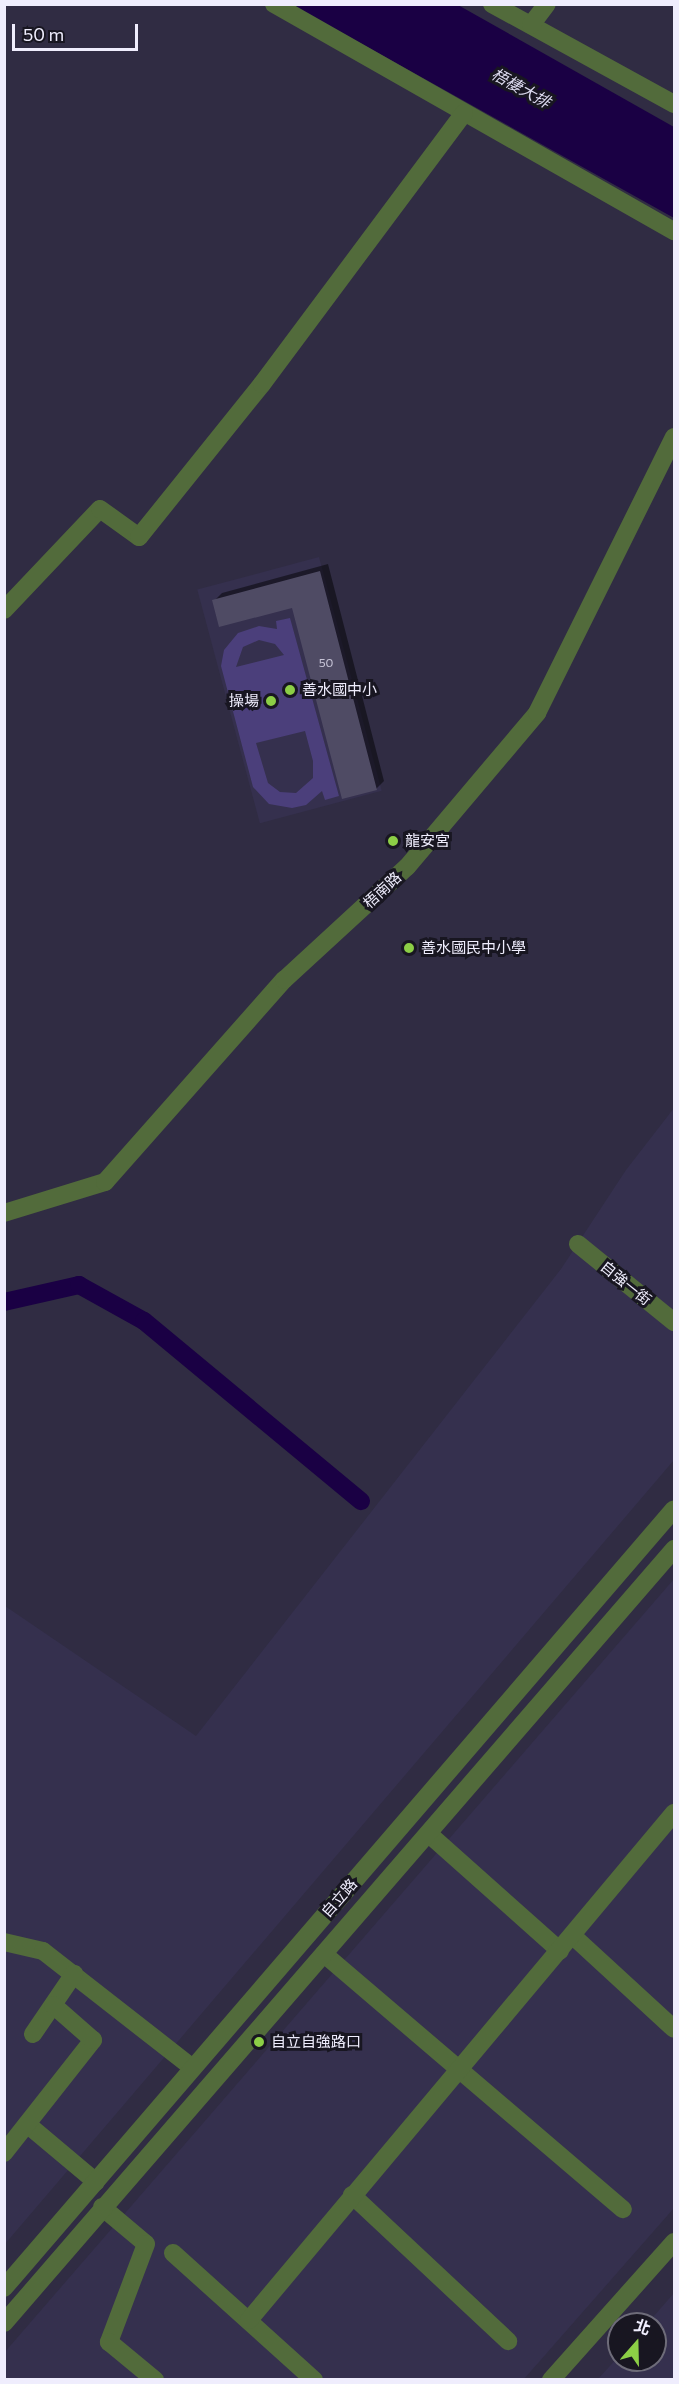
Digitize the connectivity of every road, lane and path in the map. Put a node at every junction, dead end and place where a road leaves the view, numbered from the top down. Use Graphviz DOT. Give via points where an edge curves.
graph roads {
  1 [pos="274,4"];
  2 [pos="492,4"];
  3 [pos="547,4"];
  4 [pos="531,25"];
  5 [pos="675,104"];
  6 [pos="464,113"];
  7 [pos="675,231"];
  8 [pos="675,437"];
  9 [pos="4,610"];
  10 [pos="4,1213"];
  11 [pos="578,1244"];
  12 [pos="675,1322"];
  13 [pos="675,1509"];
  14 [pos="675,1549"];
  15 [pos="675,1813"];
  16 [pos="430,1835"];
  17 [pos="573,1936"];
  18 [pos="7,1948"];
  19 [pos="561,1951"];
  20 [pos="324,1954"];
  21 [pos="74,1974"];
  22 [pos="52,2005"];
  23 [pos="675,2029"];
  24 [pos="33,2034"];
  25 [pos="194,2068"];
  26 [pos="459,2070"];
  27 [pos="27,2124"];
  28 [pos="4,2153"];
  29 [pos="96,2182"];
  30 [pos="352,2195"];
  31 [pos="102,2207"];
  32 [pos="623,2209"];
  33 [pos="675,2242"];
  34 [pos="173,2253"];
  35 [pos="4,2288"];
  36 [pos="249,2320"];
  37 [pos="4,2323"];
  38 [pos="508,2341"];
  39 [pos="155,2379"];
  40 [pos="314,2379"];
  41 [pos="551,2379"];
  1 -- 6 [label="street"];
  2 -- 4 [label="street"];
  3 -- 4 [label="street"];
  4 -- 5 [label="street"];
  6 -- 7 [label="street"];
  6 -- 9 [label="street" via="262,384 139,537 100,509"];
  8 -- 10 [label="street, 梧南路" via="537,713 414,859 284,980 105,1182"];
  11 -- 12 [label="street, 自強一街"];
  13 -- 25 [label="street, 自立路"];
  14 -- 16 [label="street, 自立路"];
  15 -- 17 [label="street"];
  16 -- 19 [label="street"];
  16 -- 20 [label="street, 自立路"];
  17 -- 19 [label="street"];
  17 -- 23 [label="street"];
  18 -- 21 [label="street" via="43,1951"];
  19 -- 26 [label="street"];
  20 -- 26 [label="street"];
  20 -- 31 [label="street, 自立路"];
  21 -- 22 [label="street"];
  21 -- 25 [label="street"];
  22 -- 24 [label="street"];
  22 -- 27 [label="street" via="93,2040"];
  25 -- 29 [label="street, 自立路"];
  26 -- 30 [label="street"];
  26 -- 32 [label="street"];
  27 -- 28 [label="street"];
  27 -- 29 [label="street"];
  29 -- 35 [label="street, 自立路"];
  30 -- 36 [label="street"];
  30 -- 38 [label="street"];
  31 -- 37 [label="street, 自立路"];
  31 -- 39 [label="street" via="146,2244 109,2342"];
  33 -- 41 [label="street"];
  34 -- 36 [label="street"];
  36 -- 40 [label="street"];
}
